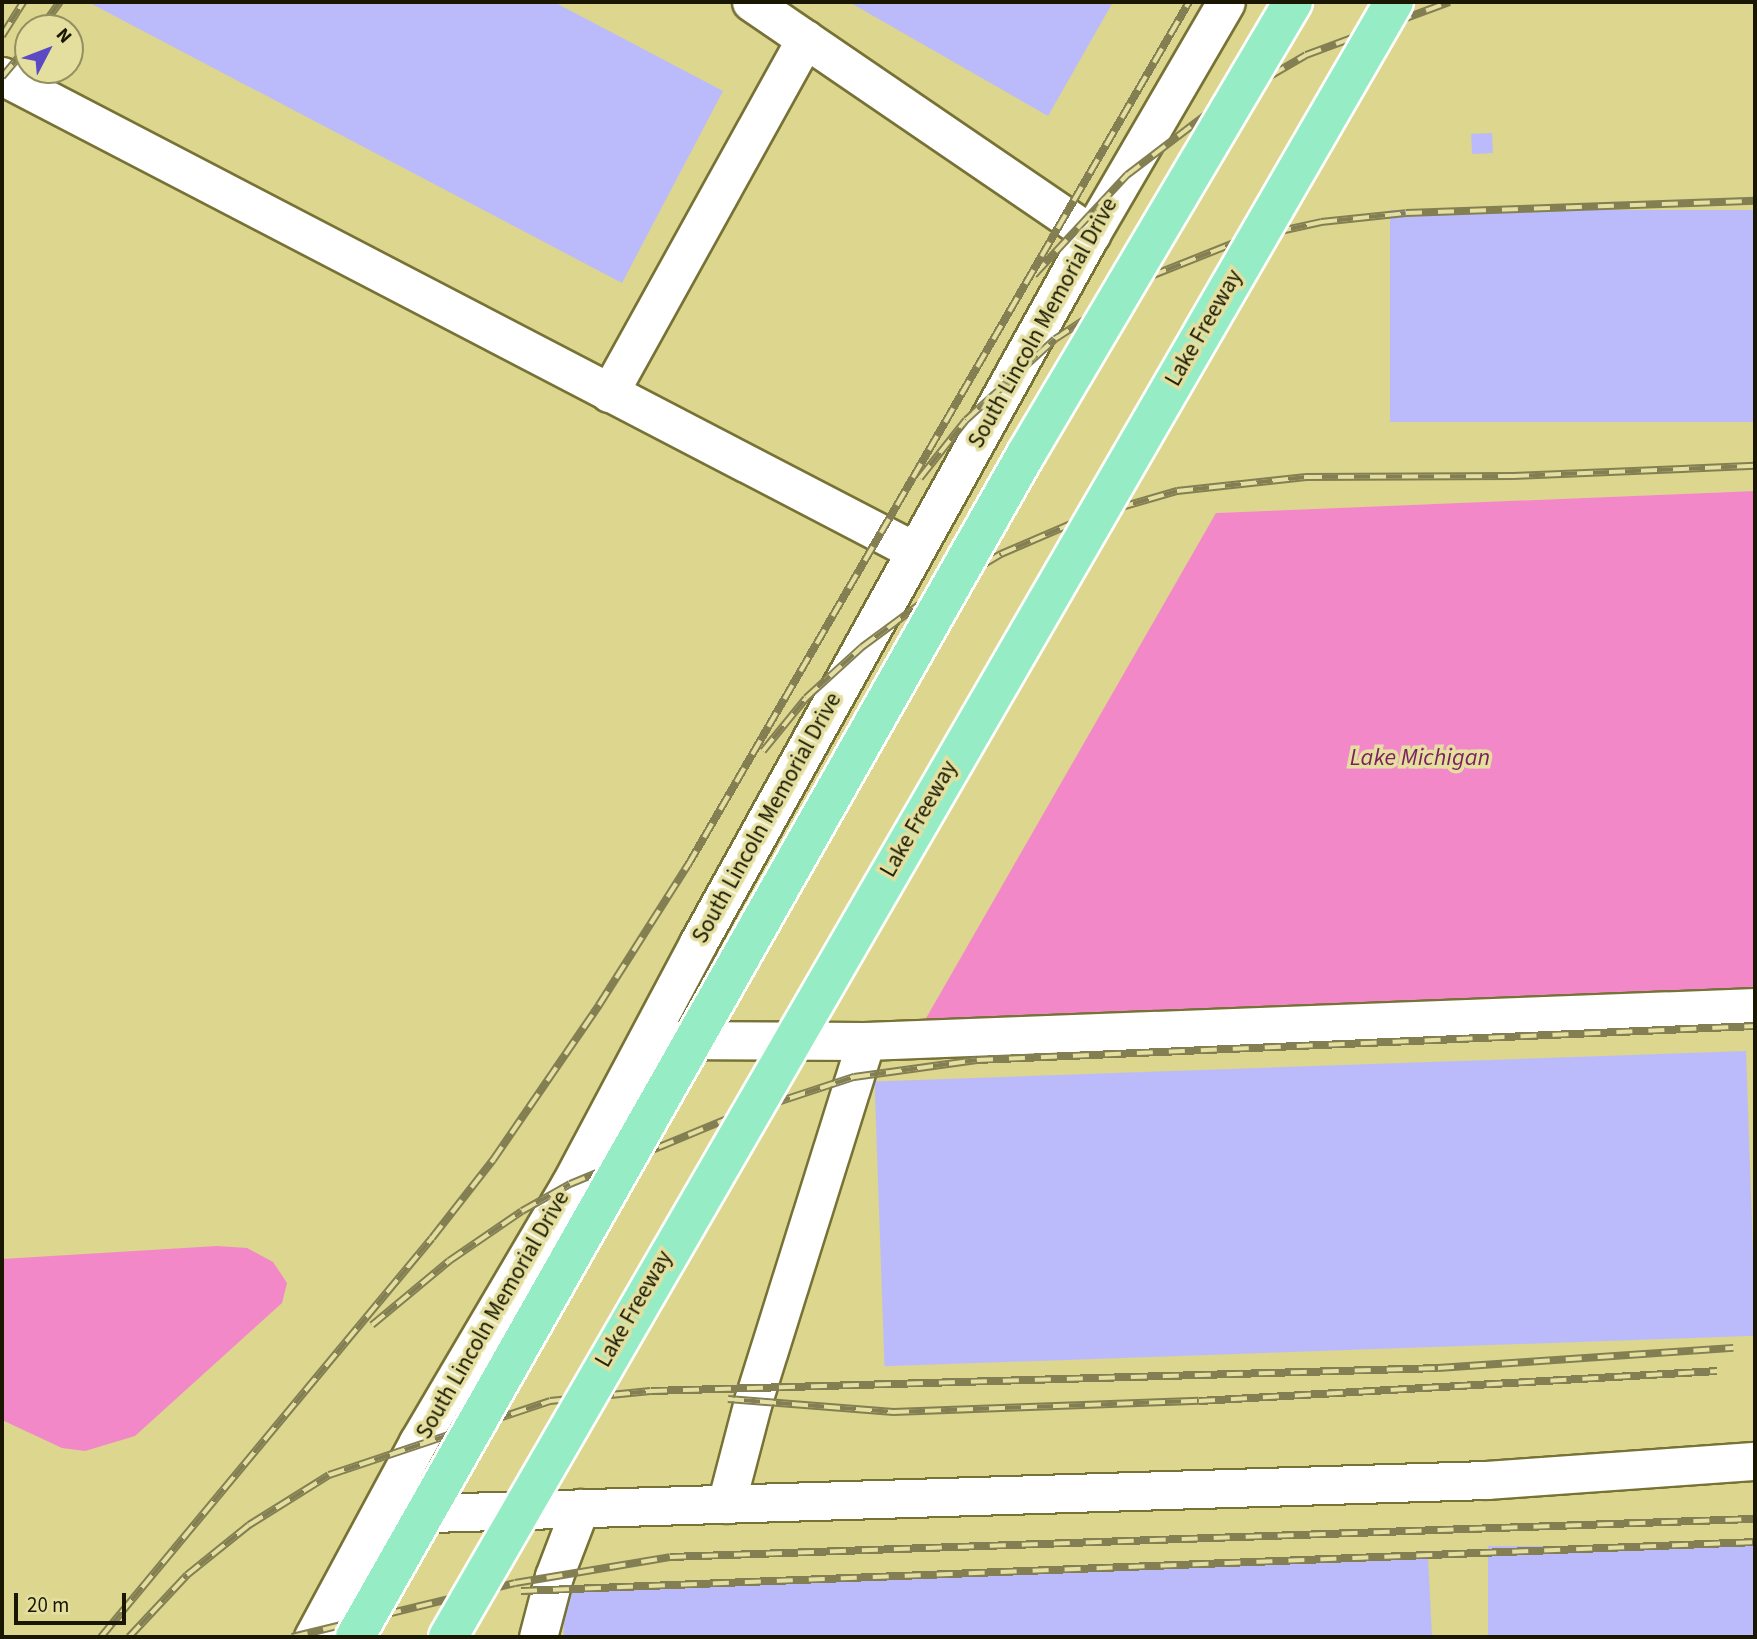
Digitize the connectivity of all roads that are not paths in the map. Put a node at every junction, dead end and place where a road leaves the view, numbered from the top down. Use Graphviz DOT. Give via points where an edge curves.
graph roads {
  1 [pos="751,2"];
  2 [pos="1226,2"];
  3 [pos="1293,2"];
  4 [pos="1394,2"];
  5 [pos="805,39"];
  6 [pos="2,76"];
  7 [pos="1091,233"];
  8 [pos="609,393"];
  9 [pos="915,551"];
  10 [pos="1755,1007"];
  11 [pos="646,1040"];
  12 [pos="866,1041"];
  13 [pos="1755,1461"];
  14 [pos="726,1504"];
  15 [pos="580,1508"];
  16 [pos="379,1515"];
  17 [pos="313,1637"];
  18 [pos="355,1637"];
  19 [pos="448,1637"];
  20 [pos="538,1637"];
  1 -- 5 [label="street"];
  2 -- 7 [label="street, South Lincoln Memorial Drive"];
  3 -- 18 [label="highway, bridge" via="1026,454"];
  4 -- 19 [label="highway, Lake Freeway, bridge"];
  5 -- 7 [label="street"];
  5 -- 8 [label="street"];
  6 -- 8 [label="street"];
  7 -- 9 [label="street, South Lincoln Memorial Drive"];
  8 -- 9 [label="street"];
  9 -- 11 [label="street, South Lincoln Memorial Drive"];
  10 -- 12 [label="street"];
  11 -- 12 [label="street"];
  11 -- 16 [label="street, South Lincoln Memorial Drive" via="570,1184"];
  12 -- 14 [label="street"];
  13 -- 14 [label="street" via="1487,1479"];
  14 -- 15 [label="street"];
  15 -- 16 [label="street"];
  15 -- 20 [label="street" via="554,1576"];
  16 -- 17 [label="street, South Lincoln Memorial Drive"];
}
